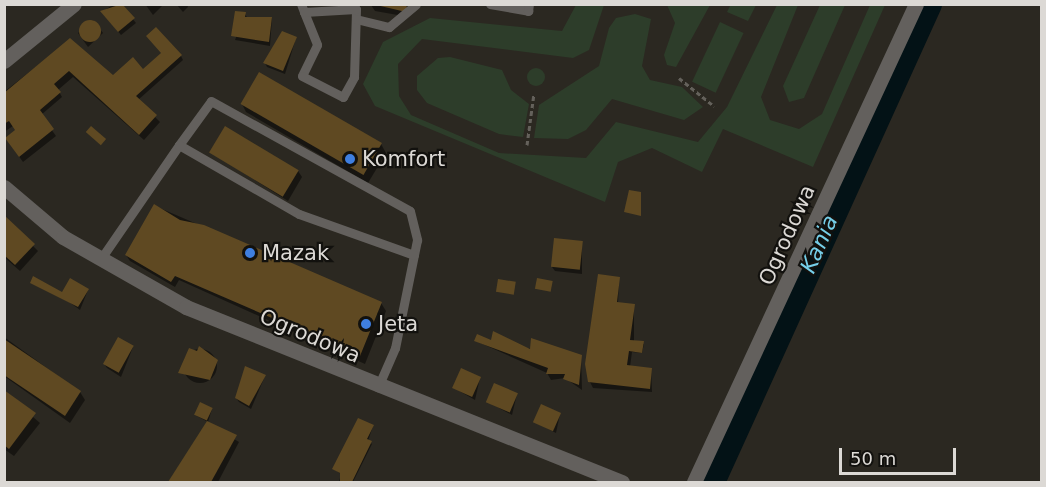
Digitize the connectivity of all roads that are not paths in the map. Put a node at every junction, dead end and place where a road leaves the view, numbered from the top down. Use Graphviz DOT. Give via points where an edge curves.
graph roads {
  1 [pos="74,4"];
  2 [pos="416,4"];
  3 [pos="490,4"];
  4 [pos="529,4"];
  5 [pos="916,4"];
  6 [pos="302,8"];
  7 [pos="356,19"];
  8 [pos="4,61"];
  9 [pos="179,145"];
  10 [pos="4,187"];
  11 [pos="414,255"];
  12 [pos="100,260"];
  13 [pos="378,387"];
  14 [pos="622,483"];
  15 [pos="694,483"];
  1 -- 8 [label="street"];
  2 -- 7 [label="lane" via="389,27"];
  3 -- 4 [label="lane" via="528,11"];
  5 -- 15 [label="street, Ogrodowa"];
  6 -- 7 [label="lane" via="356,9"];
  6 -- 7 [label="lane" via="316,45 302,76 343,97 354,77"];
  9 -- 11 [label="lane" via="299,214"];
  9 -- 11 [label="lane" via="211,101 410,211 417,240"];
  9 -- 12 [label="lane"];
  10 -- 12 [label="street, Ogrodowa"];
  11 -- 13 [label="lane" via="394,348"];
  12 -- 13 [label="street, Ogrodowa" via="186,307"];
  13 -- 14 [label="street, Ogrodowa"];
}
